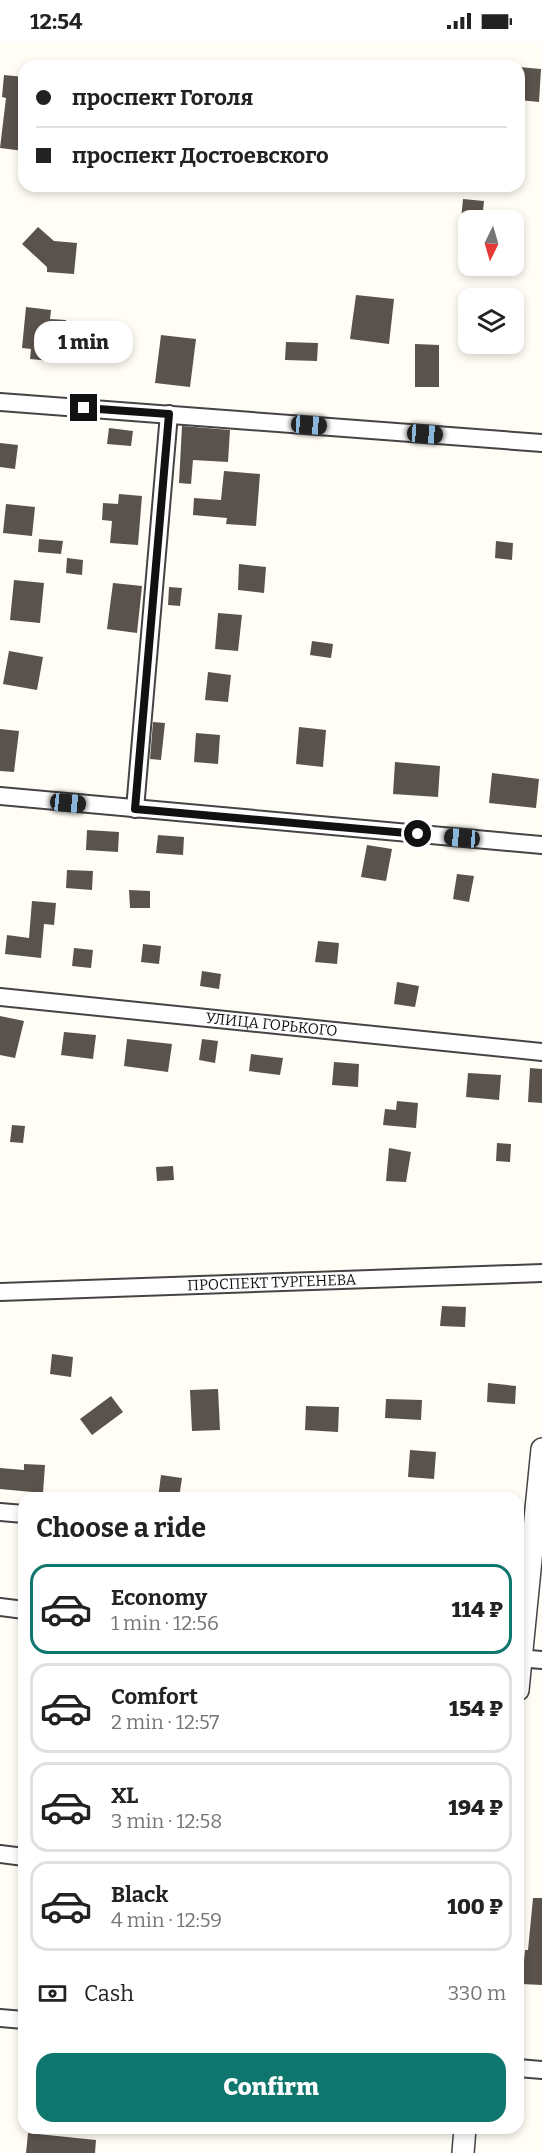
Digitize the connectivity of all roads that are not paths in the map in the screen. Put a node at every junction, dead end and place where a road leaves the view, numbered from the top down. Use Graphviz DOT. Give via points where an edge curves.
graph roads {
  1 [pos="0,402"];
  2 [pos="169,414"];
  3 [pos="542,443"];
  4 [pos="0,796"];
  5 [pos="135,809"];
  6 [pos="542,845"];
  7 [pos="0,997"];
  8 [pos="542,1052"];
  9 [pos="542,1273"];
  10 [pos="0,1292"];
  11 [pos="542,1449"];
  12 [pos="0,1512"];
  13 [pos="18,1514"];
  14 [pos="0,1607"];
  15 [pos="18,1609"];
  16 [pos="527,1659"];
  17 [pos="0,1854"];
  18 [pos="18,1856"];
  19 [pos="0,2018"];
  20 [pos="18,2020"];
  21 [pos="524,2068"];
  22 [pos="542,2070"];
  23 [pos="465,2134"];
  24 [pos="463,2153"];
  1 -- 2 [label="street"];
  2 -- 3 [label="street"];
  2 -- 5 [label="street"];
  4 -- 5 [label="street"];
  5 -- 6 [label="street"];
  7 -- 8 [label="street, УЛИЦА ГОРЬКОГО"];
  9 -- 10 [label="street, ПРОСПЕКТ ТУРГЕНЕВА"];
  11 -- 16 [label="street"];
  12 -- 13 [label="street"];
  14 -- 15 [label="street"];
  17 -- 18 [label="street"];
  19 -- 20 [label="street"];
  21 -- 22 [label="street"];
  23 -- 24 [label="street"];
}
